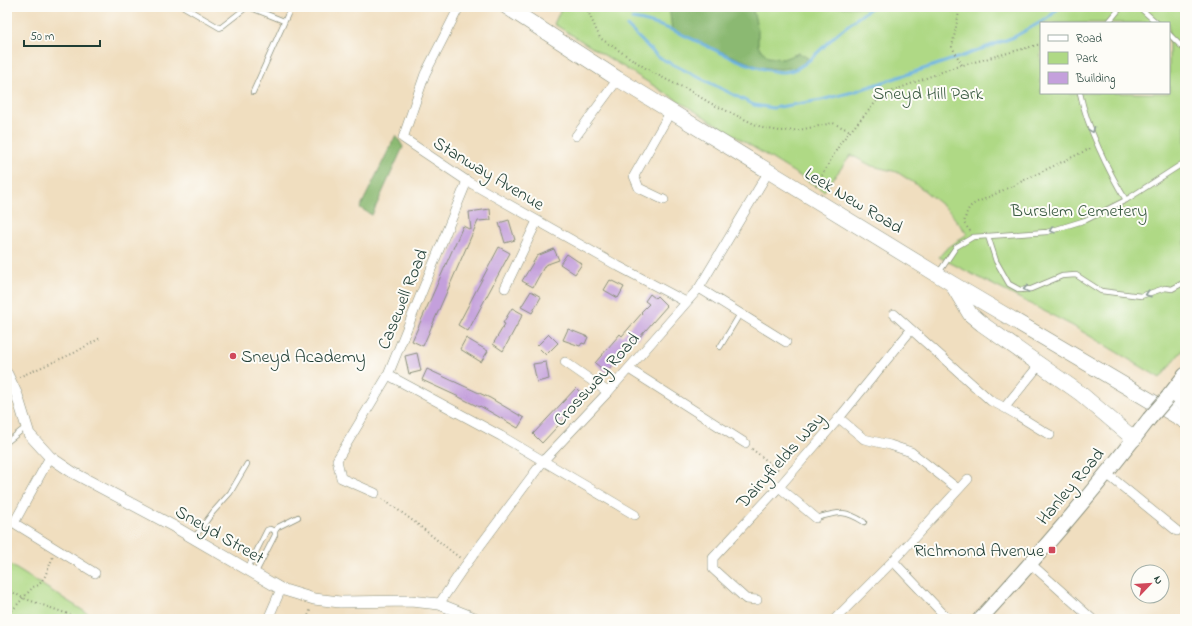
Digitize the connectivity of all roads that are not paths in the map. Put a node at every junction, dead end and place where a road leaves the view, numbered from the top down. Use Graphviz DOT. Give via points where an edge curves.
graph roads {
  1 [pos="184,7"];
  2 [pos="248,7"];
  3 [pos="290,7"];
  4 [pos="459,7"];
  5 [pos="507,7"];
  6 [pos="1121,7"];
  7 [pos="1139,7"];
  8 [pos="284,21"];
  9 [pos="1109,22"];
  10 [pos="1156,22"];
  11 [pos="1170,35"];
  12 [pos="1185,50"];
  13 [pos="618,79"];
  14 [pos="253,92"];
  15 [pos="1080,94"];
  16 [pos="671,111"];
  17 [pos="576,136"];
  18 [pos="1185,162"];
  19 [pos="769,171"];
  20 [pos="466,181"];
  21 [pos="664,200"];
  22 [pos="1126,200"];
  23 [pos="537,221"];
  24 [pos="988,236"];
  25 [pos="938,274"];
  26 [pos="1185,282"];
  27 [pos="951,283"];
  28 [pos="505,288"];
  29 [pos="699,288"];
  30 [pos="686,302"];
  31 [pos="740,314"];
  32 [pos="894,314"];
  33 [pos="911,330"];
  34 [pos="786,342"];
  35 [pos="720,347"];
  36 [pos="565,362"];
  37 [pos="1040,364"];
  38 [pos="629,369"];
  39 [pos="388,375"];
  40 [pos="1185,375"];
  41 [pos="9,377"];
  42 [pos="608,392"];
  43 [pos="1169,396"];
  44 [pos="1185,404"];
  45 [pos="1005,407"];
  46 [pos="839,418"];
  47 [pos="1185,421"];
  48 [pos="26,427"];
  49 [pos="1050,436"];
  50 [pos="1134,439"];
  51 [pos="7,442"];
  52 [pos="745,443"];
  53 [pos="50,457"];
  54 [pos="544,460"];
  55 [pos="247,464"];
  56 [pos="1107,474"];
  57 [pos="968,479"];
  58 [pos="779,487"];
  59 [pos="958,489"];
  60 [pos="375,494"];
  61 [pos="635,515"];
  62 [pos="298,517"];
  63 [pos="816,518"];
  64 [pos="864,522"];
  65 [pos="1177,530"];
  66 [pos="275,531"];
  67 [pos="194,538"];
  68 [pos="893,561"];
  69 [pos="1031,564"];
  70 [pos="251,572"];
  71 [pos="95,573"];
  72 [pos="281,589"];
  73 [pos="757,600"];
  74 [pos="439,604"];
  75 [pos="268,619"];
  76 [pos="477,619"];
  77 [pos="835,619"];
  78 [pos="948,619"];
  79 [pos="980,619"];
  80 [pos="1092,619"];
  1 -- 2 [label="lane" via="220,28"];
  2 -- 8 [label="lane"];
  3 -- 8 [label="lane"];
  4 -- 20 [label="street, Stanway Avenue" via="425,74 403,138"];
  5 -- 13 [label="highway, Leek New Road"];
  6 -- 9 [label="lane"];
  7 -- 10 [label="lane"];
  8 -- 14 [label="lane"];
  11 -- 12 [label="lane"];
  13 -- 16 [label="highway, Leek New Road"];
  13 -- 17 [label="street"];
  15 -- 22 [label="lane, one-way" via="1103,157"];
  16 -- 19 [label="highway, Leek New Road"];
  16 -- 21 [label="street" via="634,176 638,188"];
  18 -- 22 [label="lane"];
  19 -- 25 [label="highway, Leek New Road"];
  19 -- 29 [label="street, Crossway Road"];
  20 -- 23 [label="street, Stanway Avenue"];
  20 -- 39 [label="street, Casewell Road"];
  22 -- 24 [label="lane, one-way" via="1086,220 1047,232"];
  23 -- 28 [label="street"];
  23 -- 30 [label="street, Stanway Avenue"];
  24 -- 25 [label="lane" via="972,237 956,247"];
  26 -- 24 [label="lane, one-way" via="1172,289 1165,288 1141,296 1101,290 1076,275 1069,275 1031,289 1020,290 1009,284 996,261"];
  25 -- 27 [label="highway, Leek New Road"];
  27 -- 37 [label="highway" via="970,314"];
  27 -- 47 [label="highway, Leek New Road"];
  29 -- 30 [label="street, Crossway Road"];
  29 -- 31 [label="street"];
  30 -- 38 [label="street, Crossway Road"];
  31 -- 34 [label="street"];
  31 -- 35 [label="lane"];
  32 -- 33 [label="street"];
  33 -- 45 [label="street" via="991,400"];
  33 -- 46 [label="street, Dairyfields Way"];
  36 -- 42 [label="street"];
  37 -- 45 [label="street"];
  37 -- 50 [label="highway" via="1080,393"];
  38 -- 42 [label="street, Crossway Road"];
  38 -- 52 [label="street"];
  39 -- 54 [label="street"];
  39 -- 60 [label="street, Casewell Road" via="337,460 341,478"];
  40 -- 43 [label="main road, Hanley Road"];
  41 -- 48 [label="street, Sneyd Street"];
  42 -- 54 [label="street, Crossway Road"];
  43 -- 44 [label="highway"];
  43 -- 50 [label="main road, Hanley Road, bridge"];
  45 -- 49 [label="street"];
  46 -- 58 [label="street, Dairyfields Way"];
  46 -- 59 [label="street" via="864,439 911,452"];
  48 -- 51 [label="lane"];
  48 -- 53 [label="street, Sneyd Street" via="29,434"];
  50 -- 56 [label="main road, Hanley Road"];
  53 -- 67 [label="street, Sneyd Street" via="72,472"];
  53 -- 71 [label="street" via="14,523"];
  54 -- 61 [label="street"];
  54 -- 74 [label="street, Crossway Road"];
  55 -- 67 [label="lane" via="230,493"];
  56 -- 65 [label="street"];
  56 -- 69 [label="main road, Hanley Road"];
  57 -- 59 [label="street"];
  58 -- 63 [label="street"];
  58 -- 73 [label="street, Dairyfields Way" via="714,558 713,569 746,598"];
  59 -- 68 [label="street"];
  62 -- 66 [label="lane"];
  63 -- 64 [label="lane" via="841,512"];
  66 -- 70 [label="lane" via="275,535"];
  66 -- 70 [label="lane" via="267,530"];
  67 -- 70 [label="street, Sneyd Street"];
  68 -- 77 [label="street"];
  68 -- 78 [label="street"];
  69 -- 79 [label="main road, Hanley Road"];
  69 -- 80 [label="street"];
  70 -- 72 [label="street, Sneyd Street"];
  72 -- 74 [label="street, Sneyd Street" via="314,599 340,602 411,601"];
  72 -- 75 [label="street"];
  74 -- 76 [label="street, Sneyd Street"];
}
